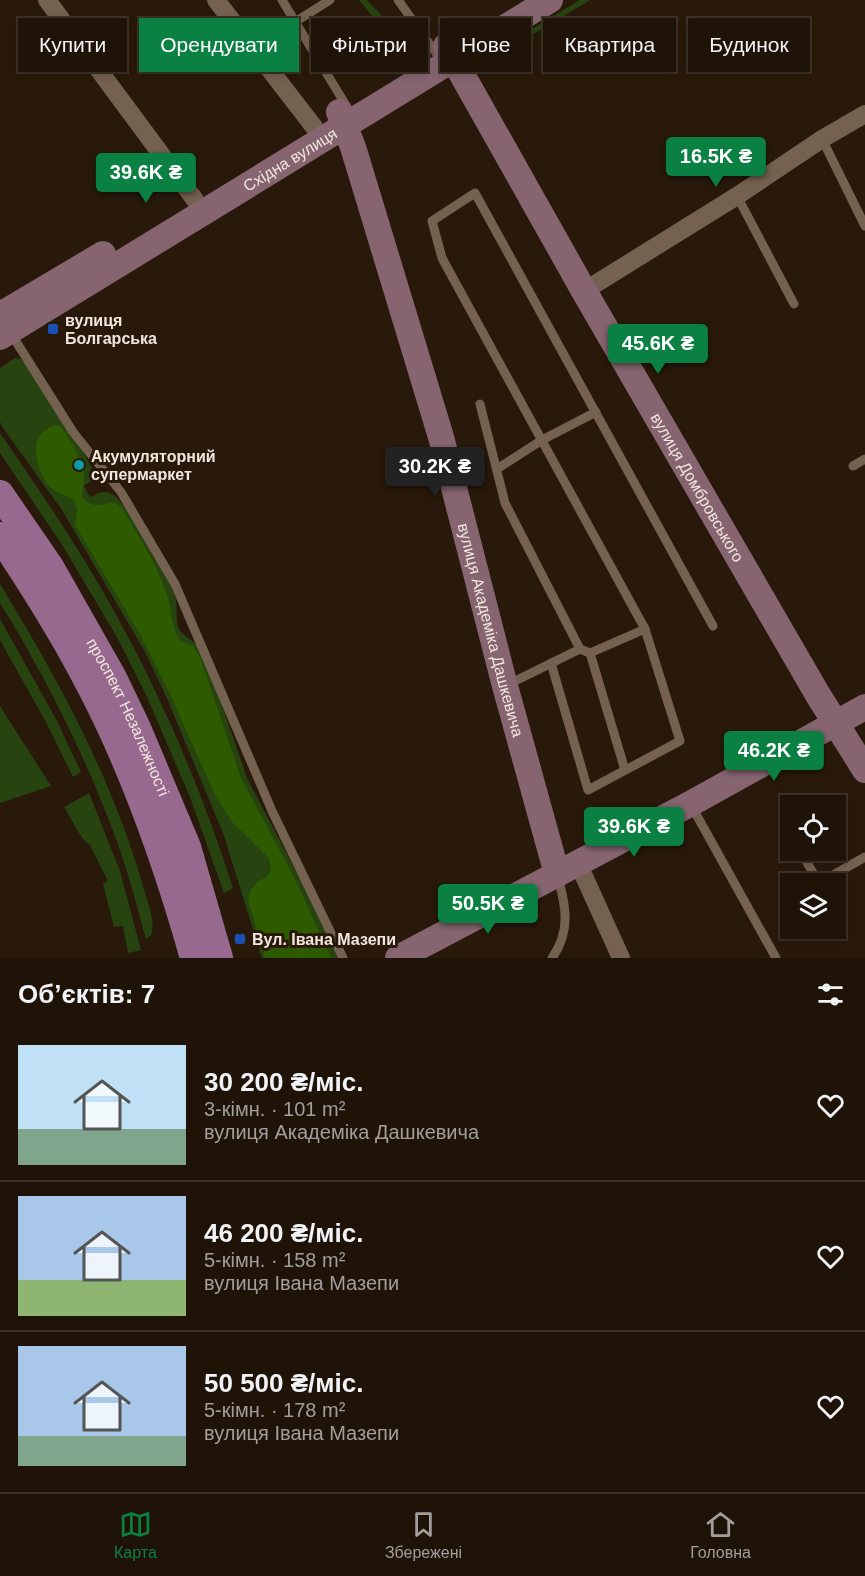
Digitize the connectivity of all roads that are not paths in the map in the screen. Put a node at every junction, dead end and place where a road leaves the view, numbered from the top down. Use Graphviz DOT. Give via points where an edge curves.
graph roads {
  1 [pos="47,0"];
  2 [pos="216,0"];
  3 [pos="282,0"];
  4 [pos="330,0"];
  5 [pos="398,0"];
  6 [pos="522,0"];
  7 [pos="550,0"];
  8 [pos="293,18"];
  9 [pos="497,18"];
  10 [pos="516,18"];
  11 [pos="299,19"];
  12 [pos="299,30"];
  13 [pos="440,49"];
  14 [pos="440,58"];
  15 [pos="455,72"];
  16 [pos="865,114"];
  17 [pos="343,115"];
  18 [pos="314,128"];
  19 [pos="822,140"];
  20 [pos="737,196"];
  21 [pos="195,200"];
  22 [pos="865,226"];
  23 [pos="584,291"];
  24 [pos="794,304"];
  25 [pos="3,328"];
  26 [pos="480,404"];
  27 [pos="596,412"];
  28 [pos="542,440"];
  29 [pos="865,459"];
  30 [pos="853,466"];
  31 [pos="496,469"];
  32 [pos="0,494"];
  33 [pos="0,536"];
  34 [pos="713,626"];
  35 [pos="645,629"];
  36 [pos="580,648"];
  37 [pos="590,653"];
  38 [pos="551,663"];
  39 [pos="505,686"];
  40 [pos="865,707"];
  41 [pos="836,723"];
  42 [pos="625,770"];
  43 [pos="865,770"];
  44 [pos="690,804"];
  45 [pos="865,856"];
  46 [pos="806,861"];
  47 [pos="568,868"];
  48 [pos="199,957"];
  49 [pos="343,958"];
  50 [pos="398,958"];
  51 [pos="552,958"];
  52 [pos="621,958"];
  53 [pos="776,958"];
  1 -- 21 [label="street"];
  2 -- 18 [label="street"];
  3 -- 8 [label="lane"];
  4 -- 11 [label="lane"];
  5 -- 13 [label="lane"];
  6 -- 9 [label="main road, Східна вулиця"];
  7 -- 10 [label="main road, Східна вулиця"];
  12 -- 17 [label="lane"];
  14 -- 17 [label="main road, Східна вулиця"];
  15 -- 23 [label="main road, вулиця Домбровського"];
  16 -- 19 [label="street"];
  17 -- 18 [label="main road, Східна вулиця"];
  17 -- 25 [label="main road, Східна вулиця"];
  17 -- 39 [label="main road, вулиця Академіка Дашкевича" via="441,437"];
  18 -- 21 [label="main road, Східна вулиця"];
  19 -- 20 [label="street"];
  19 -- 22 [label="lane"];
  20 -- 23 [label="street"];
  20 -- 24 [label="lane"];
  21 -- 25 [label="main road, Східна вулиця"];
  23 -- 41 [label="main road, вулиця Домбровського"];
  25 -- 49 [label="lane" via="74,432 121,492 175,584 272,811"];
  26 -- 31 [label="lane"];
  27 -- 28 [label="lane"];
  27 -- 28 [label="lane" via="475,193 432,221 442,258"];
  27 -- 34 [label="lane"];
  28 -- 31 [label="lane"];
  28 -- 35 [label="lane"];
  29 -- 30 [label="lane"];
  31 -- 36 [label="lane" via="505,503"];
  32 -- 48 [label="main road, проспект Незалежності" via="56,577 137,728 187,848"];
  33 -- 48 [label="main road, проспект Незалежності" via="102,710 164,858"];
  35 -- 37 [label="lane"];
  35 -- 42 [label="lane" via="680,741"];
  36 -- 37 [label="lane"];
  36 -- 38 [label="lane"];
  37 -- 42 [label="lane"];
  38 -- 39 [label="lane"];
  38 -- 42 [label="lane" via="588,790"];
  39 -- 47 [label="main road, вулиця Академіка Дашкевича"];
  40 -- 41 [label="main road"];
  41 -- 43 [label="main road, вулиця Домбровського"];
  41 -- 44 [label="main road"];
  44 -- 47 [label="main road"];
  44 -- 53 [label="lane"];
  45 -- 46 [label="lane" via="819,883"];
  47 -- 50 [label="main road"];
  47 -- 51 [label="lane" via="566,926"];
  47 -- 52 [label="street"];
}
